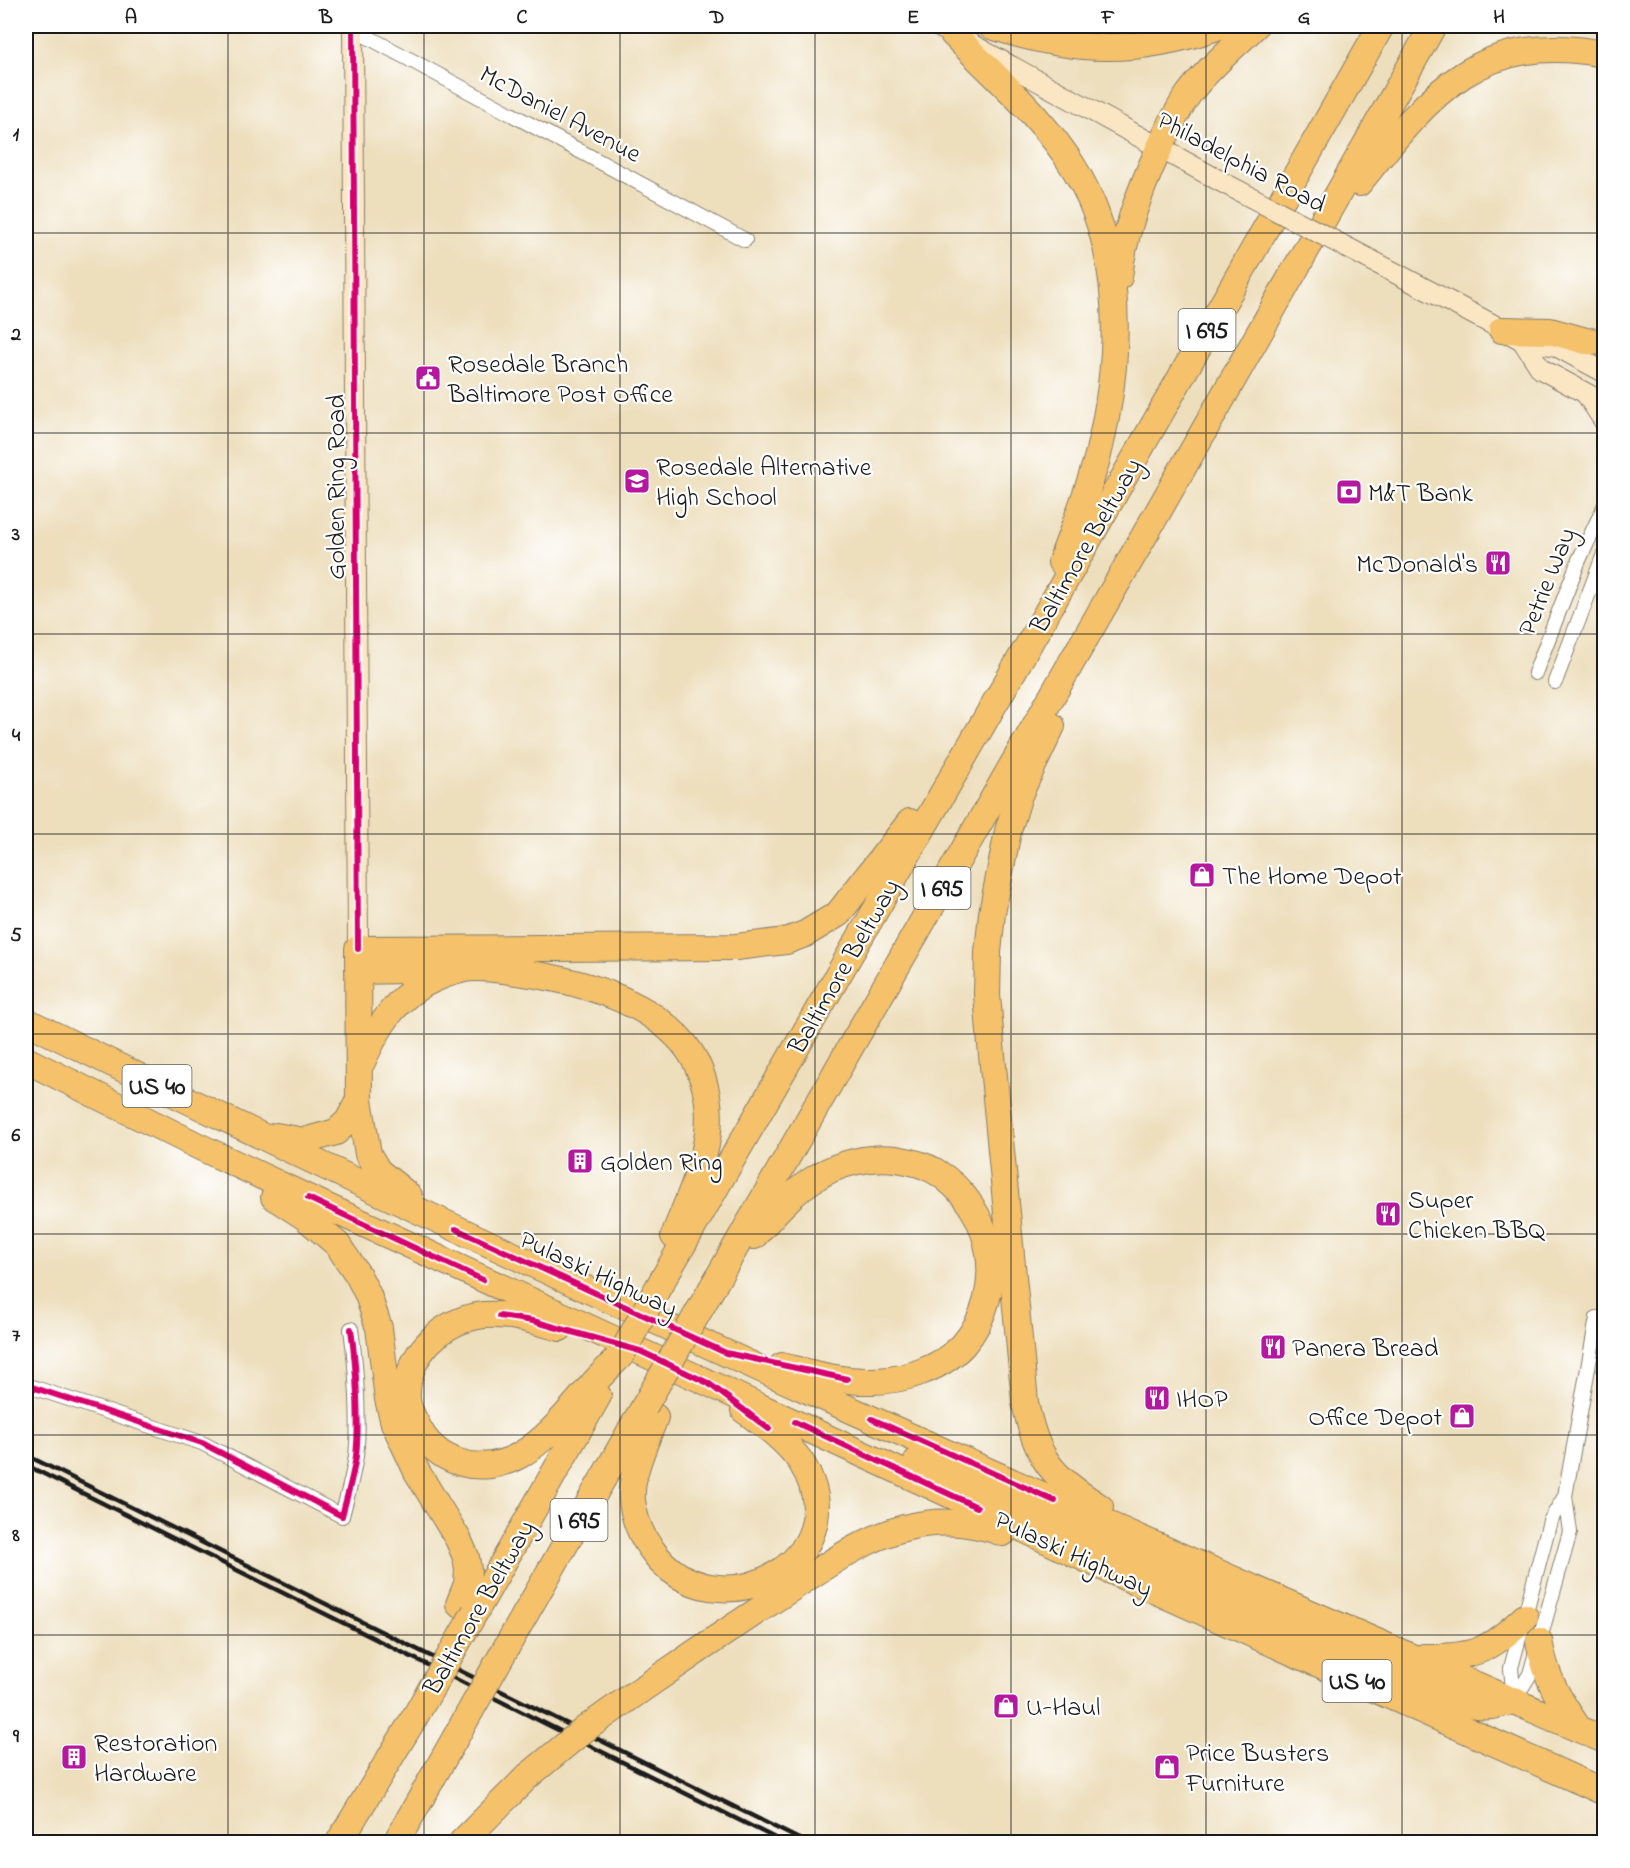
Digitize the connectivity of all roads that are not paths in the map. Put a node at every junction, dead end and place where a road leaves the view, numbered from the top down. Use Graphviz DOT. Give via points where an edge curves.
graph roads {
  1 [pos="991,26"];
  2 [pos="1220,26"];
  3 [pos="1255,26"];
  4 [pos="1381,26"];
  5 [pos="1433,26"];
  6 [pos="353,27"];
  7 [pos="946,30"];
  8 [pos="1605,54"];
  9 [pos="1160,147"];
  10 [pos="1315,237"];
  11 [pos="745,240"];
  12 [pos="1115,308"];
  13 [pos="1512,335"];
  14 [pos="1605,342"];
  15 [pos="1605,372"];
  16 [pos="1584,392"];
  17 [pos="1605,403"];
  18 [pos="1605,421"];
  19 [pos="1605,507"];
  20 [pos="1141,540"];
  21 [pos="1605,554"];
  22 [pos="1034,634"];
  23 [pos="1535,673"];
  24 [pos="1555,682"];
  25 [pos="980,728"];
  26 [pos="358,960"];
  27 [pos="465,969"];
  28 [pos="26,1021"];
  29 [pos="26,1060"];
  30 [pos="359,1068"];
  31 [pos="359,1100"];
  32 [pos="249,1131"];
  33 [pos="202,1148"];
  34 [pos="456,1229"];
  35 [pos="724,1266"];
  36 [pos="662,1278"];
  37 [pos="1601,1320"];
  38 [pos="351,1329"];
  39 [pos="630,1353"];
  40 [pos="726,1353"];
  41 [pos="708,1383"];
  42 [pos="26,1385"];
  43 [pos="597,1387"];
  44 [pos="649,1412"];
  45 [pos="810,1430"];
  46 [pos="1565,1496"];
  47 [pos="1175,1553"];
  48 [pos="1109,1570"];
  49 [pos="467,1608"];
  50 [pos="1525,1617"];
  51 [pos="1539,1641"];
  52 [pos="1415,1657"];
  53 [pos="1514,1700"];
  54 [pos="1580,1729"];
  55 [pos="1605,1740"];
  56 [pos="1605,1792"];
  57 [pos="339,1842"];
  58 [pos="396,1842"];
  59 [pos="462,1842"];
  1 -- 2 [label="highway" via="1095,48 1165,43"];
  3 -- 9 [label="highway" via="1189,94"];
  4 -- 22 [label="highway, Baltimore Beltway / I 695"];
  5 -- 10 [label="highway, Baltimore Beltway / I 695"];
  6 -- 11 [label="street, McDaniel Avenue"];
  6 -- 26 [label="street, Golden Ring Road"];
  7 -- 9 [label="street, Philadelphia Road"];
  7 -- 12 [label="highway" via="1042,126 1073,167 1102,234"];
  8 -- 10 [label="highway" via="1540,48 1500,57 1458,78 1410,120"];
  9 -- 12 [label="highway" via="1129,221"];
  9 -- 13 [label="street, Philadelphia Road, bridge"];
  10 -- 20 [label="highway, Baltimore Beltway / I 695"];
  12 -- 22 [label="highway" via="1111,379 1098,455"];
  13 -- 14 [label="highway" via="1550,331"];
  13 -- 15 [label="street, Philadelphia Road" via="1556,346"];
  13 -- 16 [label="street, Philadelphia Road" via="1541,369"];
  16 -- 17 [label="street, Philadelphia Road"];
  16 -- 18 [label="street"];
  19 -- 23 [label="street, Petrie Way" via="1579,560"];
  20 -- 35 [label="highway, Baltimore Beltway / I 695"];
  20 -- 47 [label="highway" via="1019,795 992,913 987,994 1025,1402 1035,1442 1052,1470 1077,1493"];
  21 -- 24 [label="street, Petrie Way"];
  22 -- 25 [label="highway, Baltimore Beltway / I 695"];
  25 -- 26 [label="highway" via="838,914 805,934 786,941 736,947"];
  25 -- 36 [label="highway, Baltimore Beltway / I 695"];
  26 -- 27 [label="highway"];
  26 -- 30 [label="highway, Golden Ring Road"];
  27 -- 30 [label="highway" via="434,979 403,998 375,1033"];
  27 -- 36 [label="highway" via="532,973 614,997 641,1010 677,1036 696,1061 710,1115 708,1139"];
  28 -- 32 [label="highway, Pulaski Highway / US 40"];
  29 -- 33 [label="highway, Pulaski Highway / US 40"];
  30 -- 31 [label="highway, Golden Ring Road"];
  31 -- 32 [label="highway" via="348,1121 336,1132 323,1136 304,1141"];
  31 -- 34 [label="highway, Golden Ring Road" via="368,1154 378,1171"];
  32 -- 34 [label="highway, Pulaski Highway / US 40"];
  33 -- 39 [label="highway, Pulaski Highway / US 40"];
  33 -- 49 [label="highway" via="305,1217 337,1244 358,1275 379,1329 394,1423 412,1463 466,1557"];
  34 -- 40 [label="highway, Pulaski Highway / US 40"];
  35 -- 40 [label="highway" via="800,1188 819,1175 853,1163 888,1158 934,1170 954,1185 978,1217 990,1250 991,1266 987,1298 963,1345 936,1365 917,1373 871,1382"];
  35 -- 44 [label="highway, Baltimore Beltway / I 695, bridge"];
  36 -- 39 [label="highway, Baltimore Beltway / I 695, bridge"];
  37 -- 46 [label="street"];
  38 -- 42 [label="street" via="356,1454 342,1516 202,1443"];
  39 -- 41 [label="highway, Pulaski Highway / US 40"];
  39 -- 43 [label="highway, Baltimore Beltway"];
  39 -- 43 [label="highway" via="516,1317 470,1317 445,1328 429,1341 416,1360 407,1399 427,1443 454,1462 475,1466 519,1456"];
  40 -- 47 [label="highway, Pulaski Highway / US 40"];
  41 -- 44 [label="highway" via="789,1447 802,1464 815,1503 809,1540 800,1555 764,1582 739,1589 710,1588 686,1579 661,1562 646,1543 636,1521 632,1498"];
  41 -- 45 [label="highway, Pulaski Highway / US 40"];
  43 -- 49 [label="highway, Baltimore Beltway / I 695"];
  44 -- 58 [label="highway, Baltimore Beltway / I 695, bridge" via="515,1632"];
  45 -- 48 [label="highway, Pulaski Highway / US 40"];
  45 -- 53 [label="highway" via="909,1458 977,1486 1468,1704 1492,1707"];
  46 -- 50 [label="street" via="1550,1521"];
  46 -- 51 [label="street" via="1570,1532"];
  47 -- 52 [label="highway, Pulaski Highway / US 40"];
  48 -- 56 [label="highway, Pulaski Highway / US 40"];
  48 -- 59 [label="highway, bridge" via="980,1525 949,1521 906,1527 858,1545 752,1613 585,1730 528,1776"];
  49 -- 57 [label="highway" via="390,1757"];
  50 -- 52 [label="highway" via="1482,1650 1462,1656"];
  50 -- 53 [label="street" via="1511,1668"];
  51 -- 53 [label="street" via="1530,1674"];
  51 -- 54 [label="highway" via="1550,1684"];
  52 -- 53 [label="highway, Pulaski Highway / US 40"];
  53 -- 54 [label="highway, Pulaski Highway / US 40"];
  54 -- 55 [label="highway, Pulaski Highway / US 40"];
}
